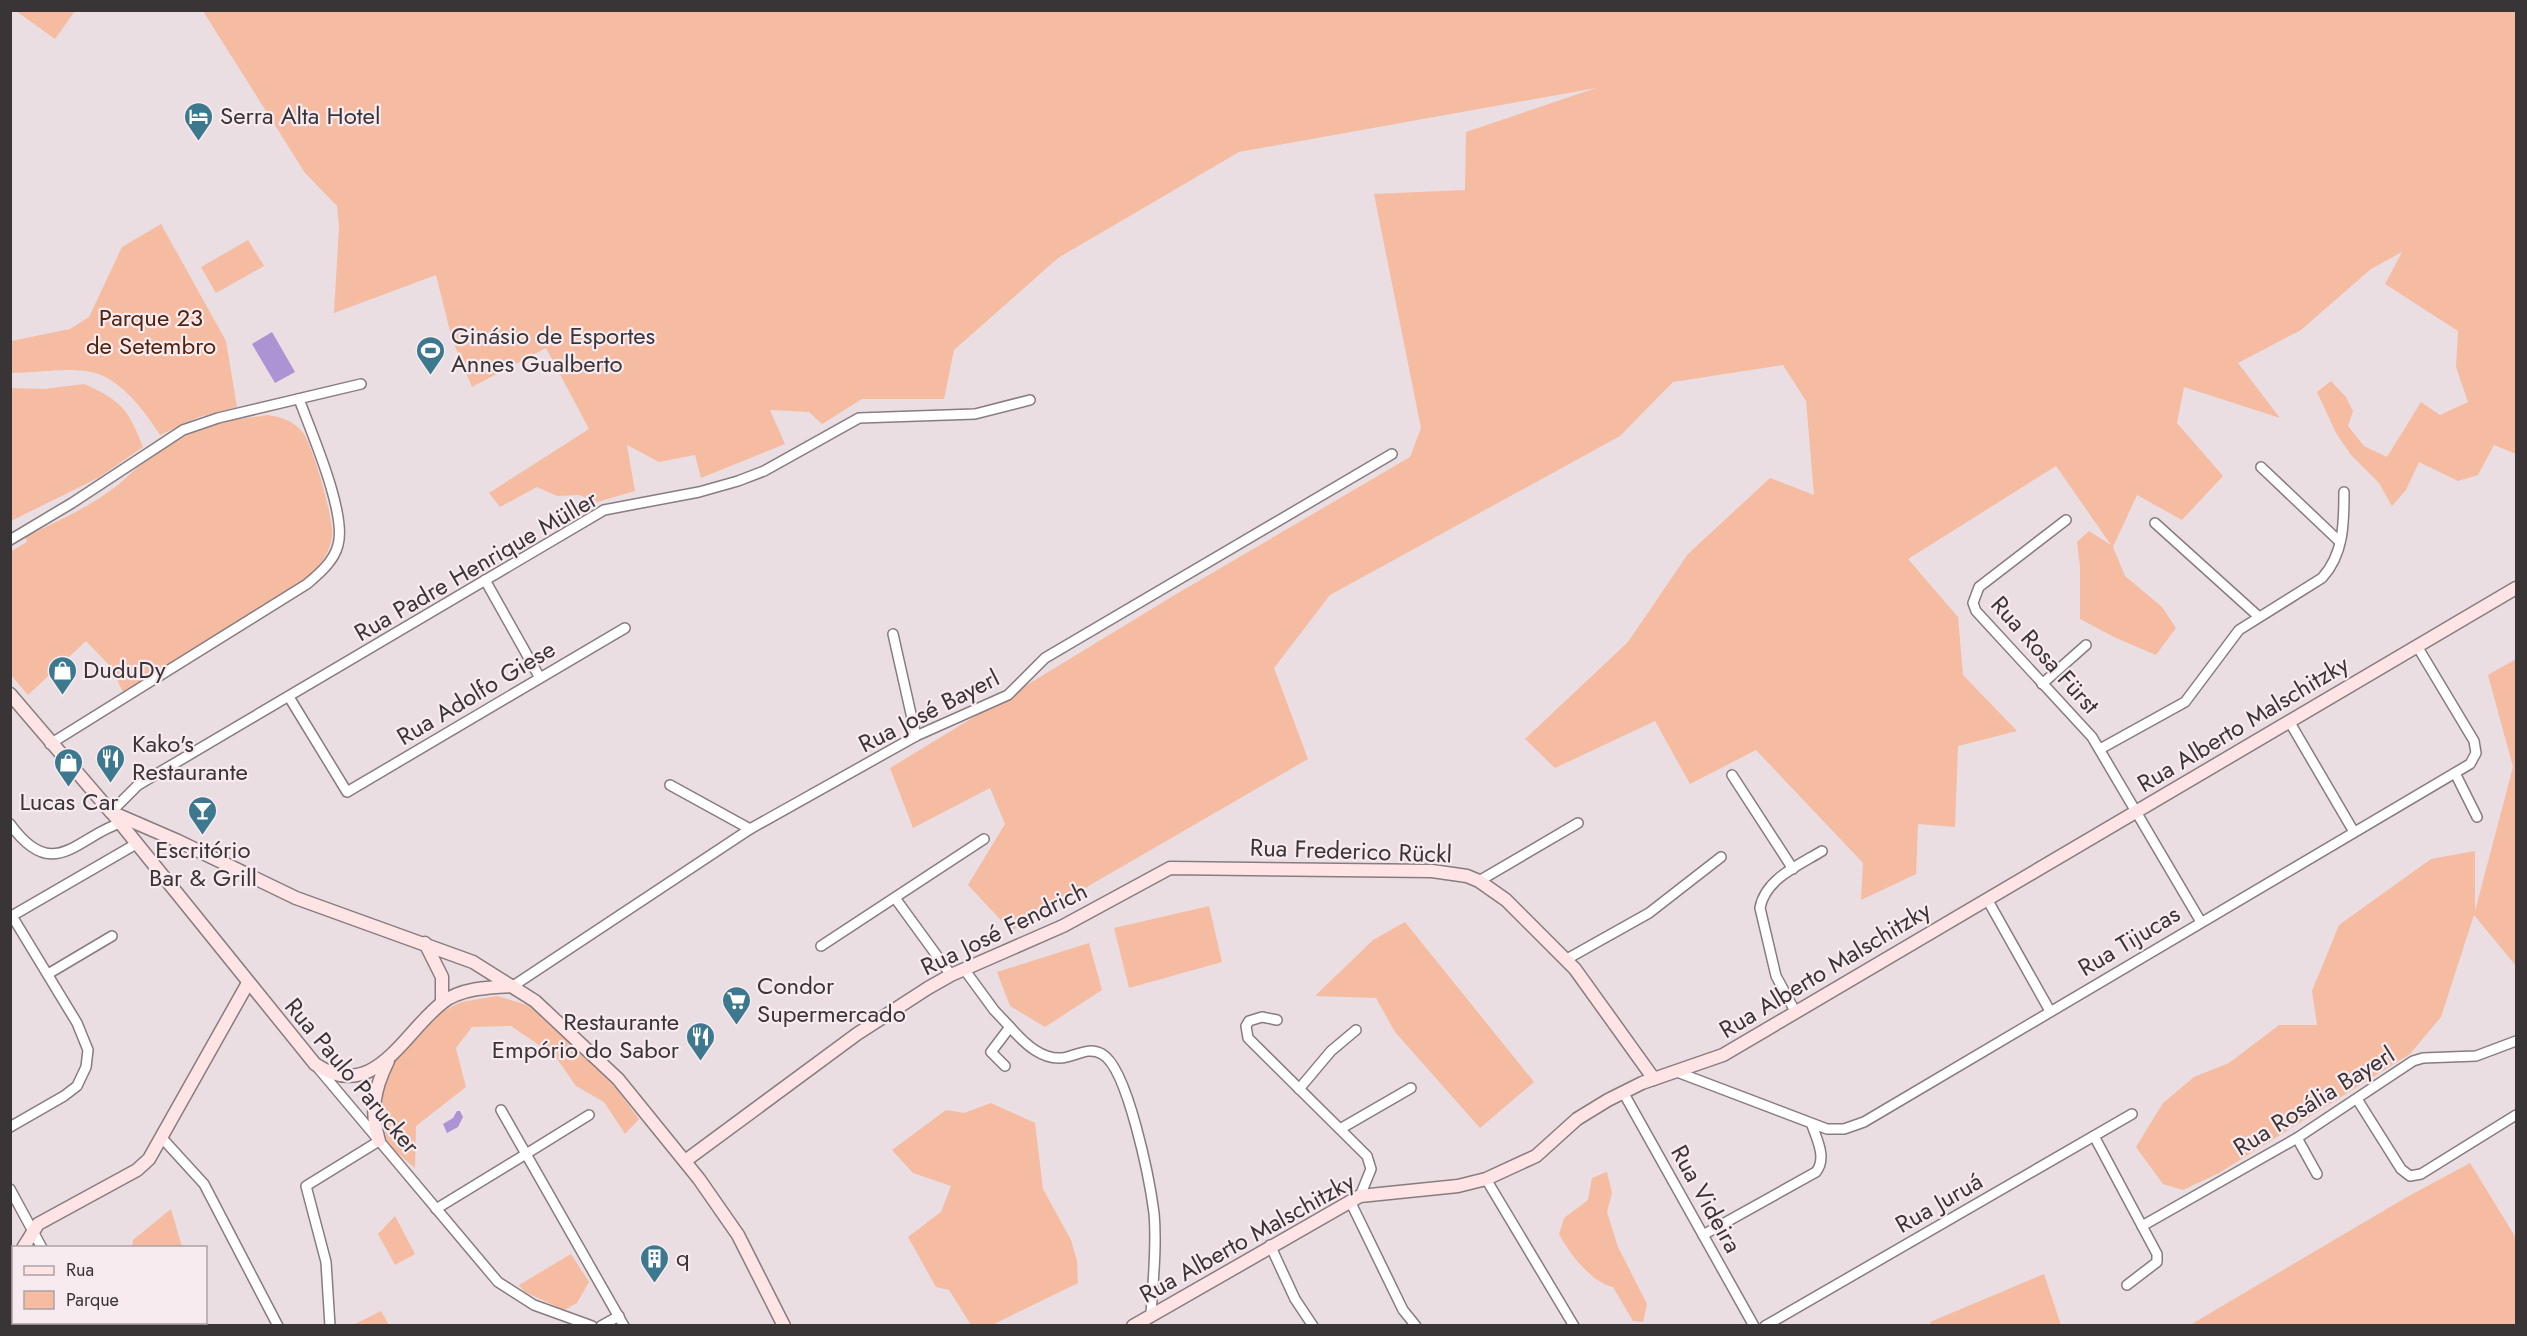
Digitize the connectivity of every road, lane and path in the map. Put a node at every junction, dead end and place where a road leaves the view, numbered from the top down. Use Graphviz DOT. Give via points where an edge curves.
graph roads {
  1 [pos="361,384"];
  2 [pos="299,399"];
  3 [pos="1030,399"];
  4 [pos="1392,454"];
  5 [pos="2261,467"];
  6 [pos="2344,492"];
  7 [pos="2066,520"];
  8 [pos="2155,523"];
  9 [pos="10,540"];
  10 [pos="2340,542"];
  11 [pos="485,580"];
  12 [pos="2517,588"];
  13 [pos="2258,616"];
  14 [pos="625,628"];
  15 [pos="893,634"];
  16 [pos="2086,645"];
  17 [pos="2417,646"];
  18 [pos="540,678"];
  19 [pos="2042,684"];
  20 [pos="10,694"];
  21 [pos="289,697"];
  22 [pos="2289,721"];
  23 [pos="916,736"];
  24 [pos="50,744"];
  25 [pos="2100,749"];
  26 [pos="2455,773"];
  27 [pos="1732,775"];
  28 [pos="670,785"];
  29 [pos="107,809"];
  30 [pos="2136,812"];
  31 [pos="2477,818"];
  32 [pos="126,822"];
  33 [pos="1578,823"];
  34 [pos="10,824"];
  35 [pos="149,828"];
  36 [pos="750,829"];
  37 [pos="102,830"];
  38 [pos="2354,832"];
  39 [pos="984,839"];
  40 [pos="136,844"];
  41 [pos="1822,851"];
  42 [pos="1721,857"];
  43 [pos="1170,868"];
  44 [pos="1793,869"];
  45 [pos="1479,881"];
  46 [pos="895,897"];
  47 [pos="1987,898"];
  48 [pos="11,916"];
  49 [pos="2201,922"];
  50 [pos="112,936"];
  51 [pos="425,943"];
  52 [pos="821,946"];
  53 [pos="1567,959"];
  54 [pos="964,969"];
  55 [pos="48,974"];
  56 [pos="951,975"];
  57 [pos="248,984"];
  58 [pos="513,986"];
  59 [pos="442,1002"];
  60 [pos="2050,1011"];
  61 [pos="1796,1013"];
  62 [pos="1277,1020"];
  63 [pos="1010,1027"];
  64 [pos="1356,1030"];
  65 [pos="2517,1041"];
  66 [pos="389,1058"];
  67 [pos="315,1064"];
  68 [pos="1005,1066"];
  69 [pos="1677,1072"];
  70 [pos="1654,1079"];
  71 [pos="1411,1088"];
  72 [pos="1299,1089"];
  73 [pos="1623,1092"];
  74 [pos="2357,1099"];
  75 [pos="501,1110"];
  76 [pos="2132,1114"];
  77 [pos="589,1115"];
  78 [pos="2517,1115"];
  79 [pos="1812,1125"];
  80 [pos="10,1127"];
  81 [pos="1340,1129"];
  82 [pos="2094,1136"];
  83 [pos="162,1138"];
  84 [pos="2297,1138"];
  85 [pos="379,1141"];
  86 [pos="526,1154"];
  87 [pos="685,1161"];
  88 [pos="2317,1174"];
  89 [pos="1486,1179"];
  90 [pos="10,1189"];
  91 [pos="1355,1198"];
  92 [pos="436,1209"];
  93 [pos="2142,1226"];
  94 [pos="32,1230"];
  95 [pos="1703,1235"];
  96 [pos="1270,1245"];
  97 [pos="24,1246"];
  98 [pos="41,1246"];
  99 [pos="2127,1285"];
  100 [pos="619,1316"];
  101 [pos="1149,1319"];
  102 [pos="278,1326"];
  103 [pos="330,1326"];
  104 [pos="592,1326"];
  105 [pos="601,1326"];
  106 [pos="624,1326"];
  107 [pos="784,1326"];
  108 [pos="1133,1326"];
  109 [pos="1313,1326"];
  110 [pos="1416,1326"];
  111 [pos="1574,1326"];
  112 [pos="1754,1326"];
  113 [pos="1765,1326"];
  1 -- 2 [label="street"];
  2 -- 9 [label="street" via="183,430"];
  2 -- 24 [label="street" via="338,516 338,545 327,565 307,584"];
  3 -- 11 [label="street, Rua Padre Henrique Müller" via="975,414 859,418 764,471 738,481 604,510"];
  4 -- 23 [label="street, Rua José Bayerl" via="1045,658 1008,695"];
  5 -- 10 [label="street"];
  6 -- 10 [label="street"];
  7 -- 19 [label="street, Rua Rosa Fürst" via="1979,587 1973,603"];
  8 -- 13 [label="street"];
  10 -- 13 [label="street" via="2331,567 2322,578"];
  11 -- 18 [label="street"];
  11 -- 21 [label="street, Rua Padre Henrique Müller"];
  12 -- 17 [label="street, Rua Alberto Malschitzky"];
  13 -- 25 [label="street" via="2230,639 2185,702"];
  14 -- 18 [label="street, Rua Adolfo Giese"];
  15 -- 23 [label="street"];
  16 -- 19 [label="street"];
  17 -- 22 [label="street, Rua Alberto Malschitzky"];
  17 -- 26 [label="street, Rua Tijucas" via="2476,747 2474,759"];
  18 -- 21 [label="street, Rua Adolfo Giese" via="347,792"];
  19 -- 25 [label="street, Rua Rosa Fürst"];
  20 -- 24 [label="street"];
  21 -- 29 [label="street, Rua Padre Henrique Müller" via="138,785"];
  22 -- 30 [label="street, Rua Alberto Malschitzky"];
  22 -- 38 [label="street"];
  23 -- 36 [label="street, Rua José Bayerl"];
  24 -- 29 [label="street"];
  25 -- 30 [label="street, Rua Rosa Fürst"];
  26 -- 31 [label="street"];
  26 -- 38 [label="street, Rua Tijucas"];
  27 -- 44 [label="street"];
  28 -- 36 [label="street"];
  29 -- 32 [label="street"];
  29 -- 37 [label="street"];
  30 -- 47 [label="street, Rua Alberto Malschitzky"];
  30 -- 49 [label="street, Rua Rosa Fürst"];
  32 -- 35 [label="street"];
  32 -- 37 [label="street"];
  32 -- 40 [label="street, Rua Paulo Parucker"];
  33 -- 45 [label="street"];
  34 -- 37 [label="street" via="34,847 54,854 78,848"];
  35 -- 40 [label="street" via="137,832"];
  35 -- 51 [label="street" via="296,898"];
  36 -- 58 [label="street, Rua José Bayerl"];
  38 -- 49 [label="street, Rua Tijucas"];
  39 -- 46 [label="street"];
  40 -- 48 [label="street"];
  40 -- 57 [label="street, Rua Paulo Parucker"];
  41 -- 44 [label="street"];
  42 -- 53 [label="street" via="1649,913"];
  43 -- 45 [label="street, Rua Frederico Rückl" via="1432,871"];
  43 -- 54 [label="street, Rua José Fendrich" via="1063,926"];
  44 -- 61 [label="street" via="1769,887 1760,908 1776,976"];
  45 -- 53 [label="street, Rua Frederico Rückl" via="1506,900"];
  46 -- 52 [label="street"];
  46 -- 56 [label="street"];
  47 -- 60 [label="street"];
  47 -- 61 [label="street, Rua Alberto Malschitzky"];
  48 -- 55 [label="street"];
  49 -- 60 [label="street, Rua Tijucas"];
  50 -- 55 [label="street"];
  51 -- 58 [label="street" via="473,963"];
  51 -- 59 [label="street" via="442,977"];
  53 -- 70 [label="street, Rua Frederico Rückl"];
  54 -- 56 [label="street, Rua José Fendrich"];
  54 -- 63 [label="street"];
  55 -- 80 [label="street" via="86,1041 86,1067 70,1091"];
  56 -- 87 [label="street, Rua José Fendrich" via="857,1035"];
  57 -- 67 [label="street, Rua Paulo Parucker"];
  57 -- 83 [label="street"];
  58 -- 59 [label="street" via="483,988"];
  58 -- 87 [label="street" via="601,1061"];
  59 -- 66 [label="street"];
  60 -- 79 [label="street, Rua Tijucas" via="1864,1122 1835,1130"];
  61 -- 69 [label="street, Rua Alberto Malschitzky" via="1724,1054"];
  62 -- 72 [label="street" via="1255,1017 1246,1026 1246,1032"];
  63 -- 68 [label="street" via="991,1052"];
  63 -- 101 [label="street" via="1043,1056 1055,1059 1084,1051 1098,1052 1116,1066 1135,1123 1150,1190 1154,1227"];
  64 -- 72 [label="street" via="1330,1051"];
  65 -- 74 [label="street, Rua Rosália Bayerl" via="2476,1056 2414,1061"];
  66 -- 67 [label="street" via="367,1073 351,1075 332,1074"];
  66 -- 85 [label="street" via="373,1104"];
  67 -- 85 [label="street, Rua Paulo Parucker"];
  69 -- 70 [label="street, Rua Alberto Malschitzky"];
  69 -- 79 [label="street, Rua Tijucas"];
  70 -- 73 [label="street, Rua Alberto Malschitzky"];
  71 -- 81 [label="street"];
  72 -- 81 [label="street"];
  73 -- 89 [label="street, Rua Alberto Malschitzky" via="1586,1113 1536,1156"];
  73 -- 95 [label="street, Rua Videira"];
  74 -- 78 [label="street" via="2401,1169 2410,1176 2421,1174"];
  74 -- 84 [label="street, Rua Rosália Bayerl"];
  75 -- 86 [label="street"];
  76 -- 82 [label="street, Rua Juruá"];
  77 -- 86 [label="street"];
  79 -- 95 [label="street" via="1822,1155 1816,1172"];
  81 -- 91 [label="street" via="1371,1164"];
  82 -- 93 [label="street"];
  82 -- 113 [label="street, Rua Juruá"];
  83 -- 94 [label="street" via="137,1170"];
  83 -- 102 [label="street" via="204,1185"];
  84 -- 88 [label="street"];
  84 -- 93 [label="street, Rua Rosália Bayerl"];
  85 -- 92 [label="street, Rua Paulo Parucker"];
  85 -- 103 [label="street" via="306,1186 326,1262"];
  86 -- 92 [label="street"];
  86 -- 100 [label="street"];
  87 -- 107 [label="street" via="738,1235"];
  89 -- 91 [label="street, Rua Alberto Malschitzky"];
  89 -- 111 [label="street"];
  90 -- 94 [label="street"];
  91 -- 96 [label="street, Rua Alberto Malschitzky"];
  91 -- 110 [label="street" via="1403,1310"];
  92 -- 104 [label="street, Rua Paulo Parucker" via="503,1287 534,1305"];
  93 -- 99 [label="street" via="2157,1254 2157,1262"];
  94 -- 97 [label="street"];
  94 -- 98 [label="street"];
  95 -- 112 [label="street, Rua Videira"];
  96 -- 101 [label="street, Rua Alberto Malschitzky"];
  96 -- 109 [label="street" via="1295,1299"];
  100 -- 105 [label="street"];
  100 -- 106 [label="street"];
  101 -- 108 [label="street, Rua Alberto Malschitzky"];
}
